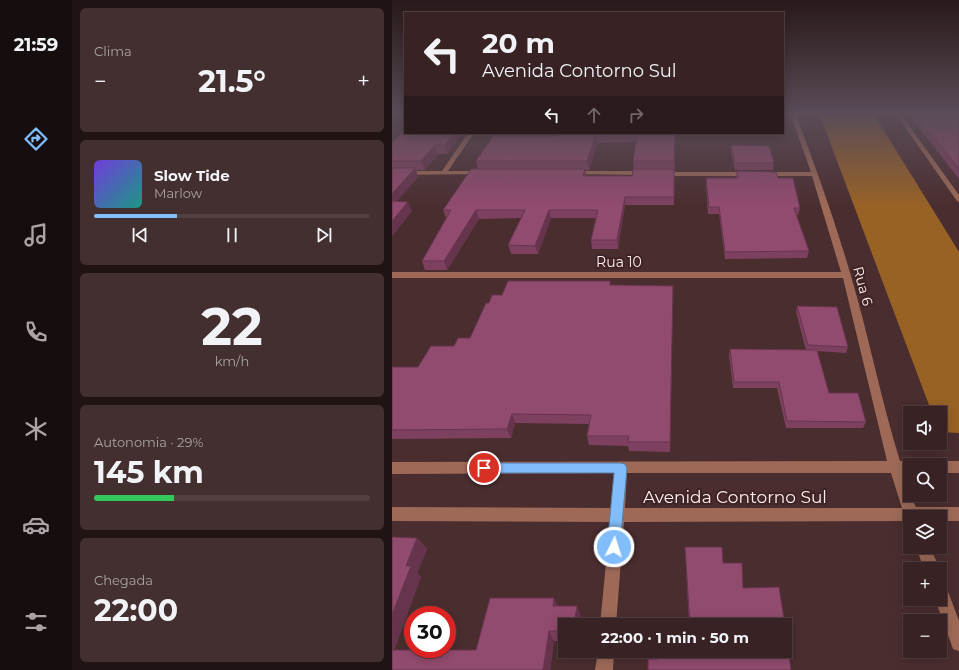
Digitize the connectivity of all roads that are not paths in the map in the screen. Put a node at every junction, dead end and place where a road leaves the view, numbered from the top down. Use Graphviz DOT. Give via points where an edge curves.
graph roads {
  1 [pos="464,144"];
  2 [pos="803,144"];
  3 [pos="919,144"];
  4 [pos="392,173"];
  5 [pos="444,173"];
  6 [pos="491,173"];
  7 [pos="562,173"];
  8 [pos="649,174"];
  9 [pos="657,174"];
  10 [pos="815,174"];
  11 [pos="959,200"];
  12 [pos="392,275"];
  13 [pos="846,275"];
  14 [pos="894,467"];
  15 [pos="903,467"];
  16 [pos="947,467"];
  17 [pos="959,467"];
  18 [pos="392,468"];
  19 [pos="621,468"];
  20 [pos="910,510"];
  21 [pos="392,514"];
  22 [pos="947,514"];
  23 [pos="959,514"];
  24 [pos="616,515"];
  25 [pos="903,515"];
  26 [pos="945,606"];
  27 [pos="609,618"];
  28 [pos="959,643"];
  29 [pos="605,658"];
  30 [pos="604,670"];
  1 -- 5 [label="street"];
  2 -- 10 [label="street, Rua 6"];
  3 -- 11 [label="street"];
  4 -- 5 [label="street"];
  5 -- 6 [label="street"];
  7 -- 8 [label="street"];
  9 -- 10 [label="street"];
  10 -- 13 [label="street, Rua 6"];
  12 -- 13 [label="street, Rua 10"];
  13 -- 14 [label="street, Rua 6"];
  14 -- 15 [label="street, Avenida Contorno Sul"];
  14 -- 19 [label="street, Avenida Contorno Sul"];
  14 -- 20 [label="street, Rua 6"];
  16 -- 17 [label="street"];
  18 -- 19 [label="street, Avenida Contorno Sul"];
  19 -- 24 [label="street"];
  21 -- 24 [label="street, Avenida Contorno Sul"];
  22 -- 23 [label="street, Avenida Contorno Sul"];
  24 -- 25 [label="street, Avenida Contorno Sul"];
  24 -- 27 [label="street"];
  26 -- 28 [label="street"];
  29 -- 30 [label="street"];
}
